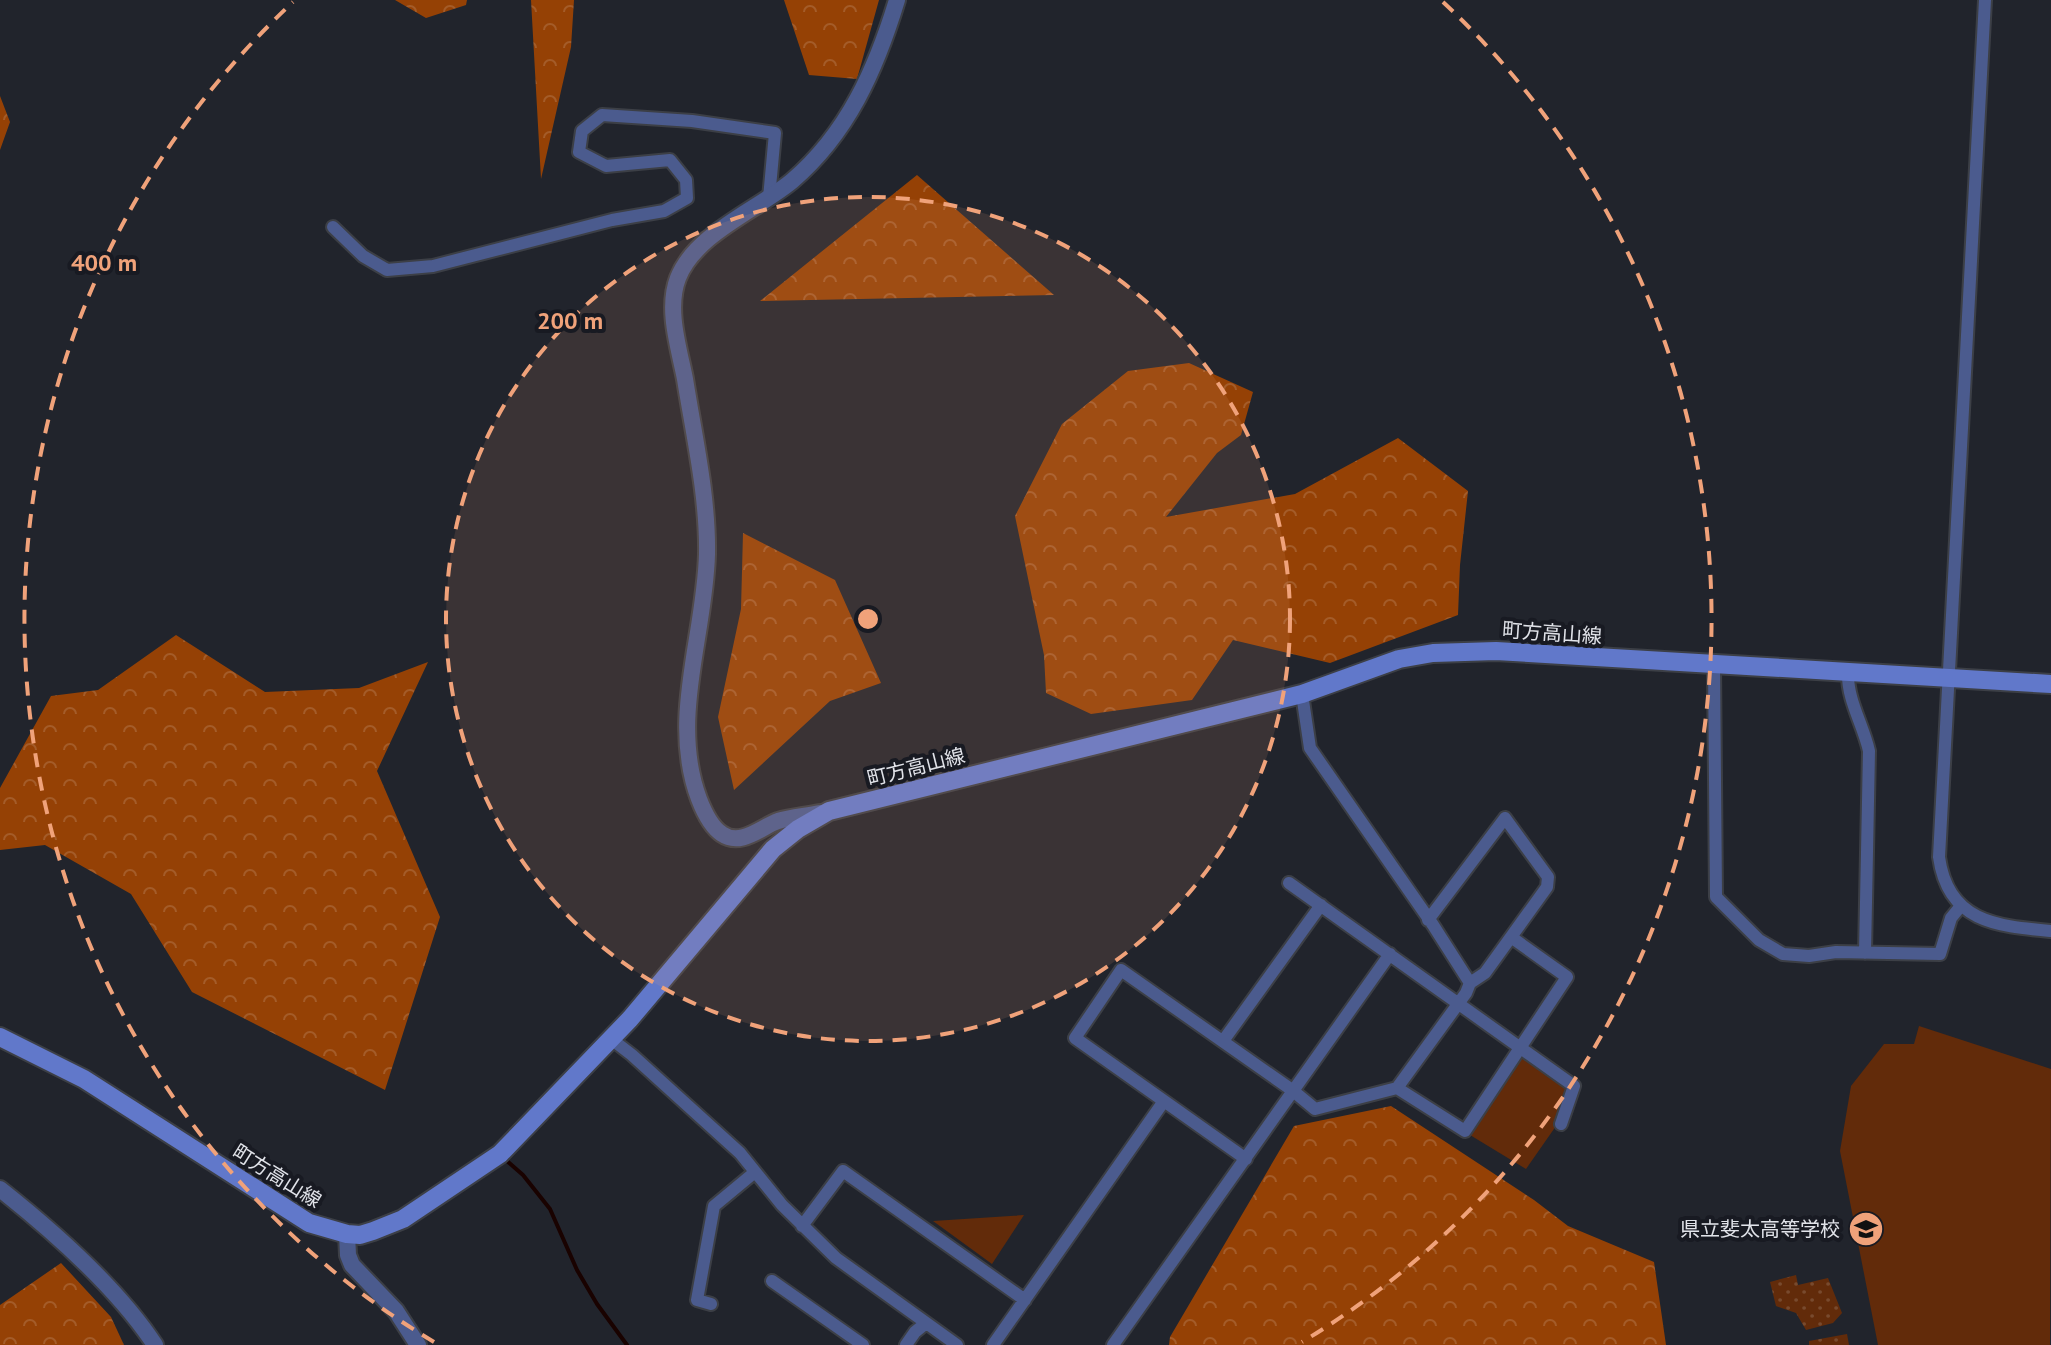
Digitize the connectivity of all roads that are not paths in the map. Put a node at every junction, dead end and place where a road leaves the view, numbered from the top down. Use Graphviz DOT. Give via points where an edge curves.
graph roads {
  1 [pos="897,0"];
  2 [pos="1985,0"];
  3 [pos="769,198"];
  4 [pos="333,227"];
  5 [pos="1714,664"];
  6 [pos="1848,672"];
  7 [pos="1947,678"];
  8 [pos="2051,684"];
  9 [pos="1302,694"];
  10 [pos="829,811"];
  11 [pos="1289,883"];
  12 [pos="1321,905"];
  13 [pos="1960,907"];
  14 [pos="1428,920"];
  15 [pos="2051,931"];
  16 [pos="1511,937"];
  17 [pos="1865,953"];
  18 [pos="1390,954"];
  19 [pos="1470,983"];
  20 [pos="1458,1003"];
  21 [pos="0,1037"];
  22 [pos="610,1038"];
  23 [pos="1223,1041"];
  24 [pos="1520,1047"];
  25 [pos="1397,1088"];
  26 [pos="1292,1090"];
  27 [pos="1164,1101"];
  28 [pos="1561,1124"];
  29 [pos="1246,1159"];
  30 [pos="755,1172"];
  31 [pos="0,1189"];
  32 [pos="802,1226"];
  33 [pos="347,1234"];
  34 [pos="772,1281"];
  35 [pos="1025,1300"];
  36 [pos="711,1304"];
  37 [pos="926,1323"];
  38 [pos="155,1345"];
  39 [pos="418,1345"];
  40 [pos="863,1345"];
  41 [pos="906,1345"];
  42 [pos="957,1345"];
  43 [pos="993,1345"];
  44 [pos="1113,1345"];
  1 -- 3 [label="street" via="873,71 845,122 814,160"];
  2 -- 7 [label="street"];
  3 -- 4 [label="street" via="775,133 602,115 582,131 579,152 606,166 670,160 686,180 687,198 664,211 433,266 387,270"];
  3 -- 10 [label="street" via="700,246 675,291 707,548 686,732 698,794 724,836 745,837 777,822"];
  5 -- 6 [label="main road, 町方高山線"];
  5 -- 9 [label="main road, 町方高山線" via="1496,651 1433,653 1399,659"];
  5 -- 17 [label="street" via="1716,897 1759,940 1783,954"];
  6 -- 7 [label="main road, 町方高山線"];
  6 -- 17 [label="street" via="1847,690 1869,751"];
  7 -- 8 [label="main road, 町方高山線"];
  7 -- 13 [label="street" via="1939,857"];
  9 -- 10 [label="main road, 町方高山線"];
  9 -- 14 [label="street" via="1310,748"];
  10 -- 22 [label="main road, 町方高山線" via="773,849"];
  11 -- 12 [label="street"];
  12 -- 18 [label="street"];
  12 -- 23 [label="street"];
  13 -- 15 [label="street" via="1995,922"];
  13 -- 17 [label="street" via="1940,954"];
  14 -- 16 [label="street" via="1505,818 1548,877 1547,887"];
  14 -- 19 [label="street"];
  16 -- 19 [label="street" via="1485,973"];
  16 -- 24 [label="street" via="1567,977"];
  18 -- 20 [label="street"];
  18 -- 26 [label="street"];
  19 -- 20 [label="street"];
  20 -- 24 [label="street"];
  20 -- 25 [label="street"];
  21 -- 33 [label="main road, 町方高山線" via="84,1079 309,1223"];
  22 -- 30 [label="street"];
  22 -- 33 [label="main road, 町方高山線" via="500,1154 403,1219 360,1235"];
  23 -- 26 [label="street"];
  23 -- 27 [label="street" via="1121,970 1075,1038"];
  24 -- 25 [label="street" via="1465,1131"];
  24 -- 28 [label="street" via="1574,1086"];
  25 -- 26 [label="street" via="1315,1109"];
  26 -- 29 [label="street"];
  27 -- 29 [label="street"];
  27 -- 35 [label="street"];
  29 -- 44 [label="street"];
  30 -- 32 [label="street"];
  30 -- 36 [label="street" via="714,1206 697,1300"];
  31 -- 38 [label="street" via="114,1293"];
  32 -- 35 [label="street" via="843,1171"];
  32 -- 37 [label="street" via="836,1258"];
  33 -- 39 [label="street" via="352,1265 396,1311"];
  34 -- 40 [label="street"];
  35 -- 43 [label="street"];
  37 -- 41 [label="street"];
  37 -- 42 [label="street"];
}
